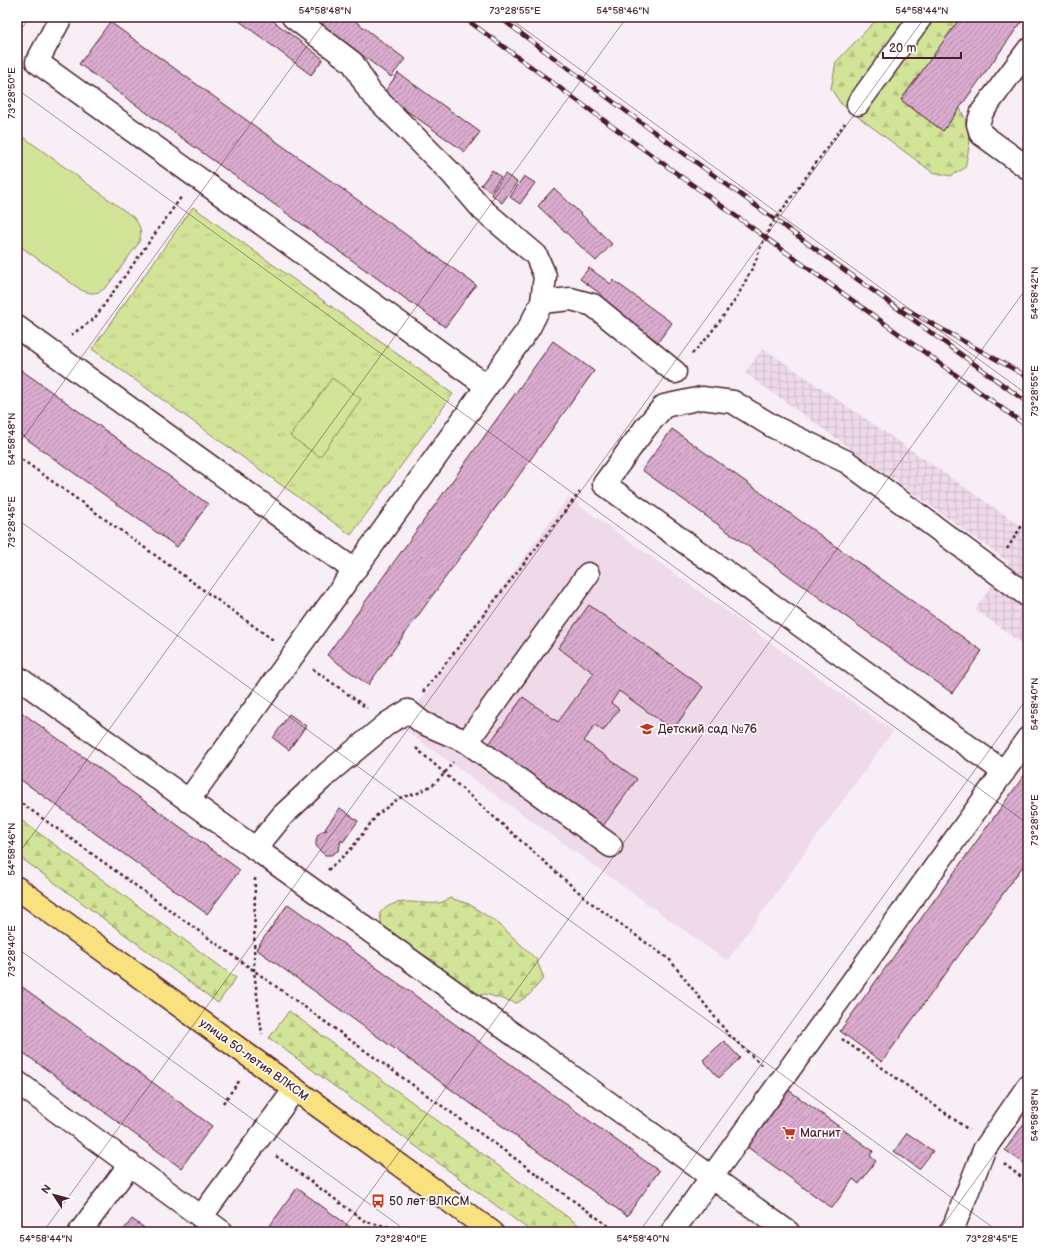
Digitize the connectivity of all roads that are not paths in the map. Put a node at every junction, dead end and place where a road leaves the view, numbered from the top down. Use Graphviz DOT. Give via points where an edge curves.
graph roads {
  1 [pos="61,17"];
  2 [pos="293,17"];
  3 [pos="920,17"];
  4 [pos="1028,50"];
  5 [pos="858,104"];
  6 [pos="1028,168"];
  7 [pos="542,302"];
  8 [pos="17,327"];
  9 [pos="676,372"];
  10 [pos="487,386"];
  11 [pos="354,570"];
  12 [pos="588,574"];
  13 [pos="1028,596"];
  14 [pos="17,678"];
  15 [pos="1028,738"];
  16 [pos="467,742"];
  17 [pos="1004,772"];
  18 [pos="188,801"];
  19 [pos="611,846"];
  20 [pos="255,849"];
  21 [pos="17,888"];
  22 [pos="17,1082"];
  23 [pos="1028,1086"];
  24 [pos="295,1089"];
  25 [pos="130,1164"];
  26 [pos="712,1177"];
  27 [pos="201,1217"];
  28 [pos="80,1232"];
  29 [pos="222,1232"];
  30 [pos="492,1232"];
  31 [pos="672,1232"];
  32 [pos="788,1232"];
  33 [pos="950,1232"];
  1 -- 10 [label="lane" via="37,62"];
  2 -- 7 [label="lane" via="353,63 370,92 452,174 483,210 536,255 545,276"];
  3 -- 5 [label="lane"];
  4 -- 6 [label="lane" via="982,112 978,124 981,134"];
  7 -- 9 [label="lane" via="571,299 593,305"];
  7 -- 10 [label="lane" via="529,328"];
  8 -- 11 [label="lane"];
  10 -- 11 [label="lane"];
  11 -- 18 [label="lane"];
  12 -- 16 [label="lane"];
  13 -- 17 [label="lane" via="847,462 774,427 733,402 702,398 664,406 604,484"];
  14 -- 18 [label="lane"];
  15 -- 17 [label="lane"];
  16 -- 19 [label="lane"];
  16 -- 20 [label="lane" via="423,723 408,712 388,723 329,772 282,816"];
  17 -- 26 [label="lane"];
  18 -- 20 [label="lane"];
  20 -- 26 [label="lane"];
  21 -- 24 [label="main road, улица 50-летия ВЛКСМ"];
  22 -- 25 [label="lane"];
  23 -- 33 [label="lane" via="984,1150"];
  24 -- 27 [label="lane"];
  24 -- 30 [label="main road, улица 50-летия ВЛКСМ"];
  25 -- 27 [label="lane"];
  25 -- 28 [label="lane"];
  26 -- 31 [label="lane"];
  26 -- 32 [label="lane"];
  27 -- 29 [label="lane"];
}
